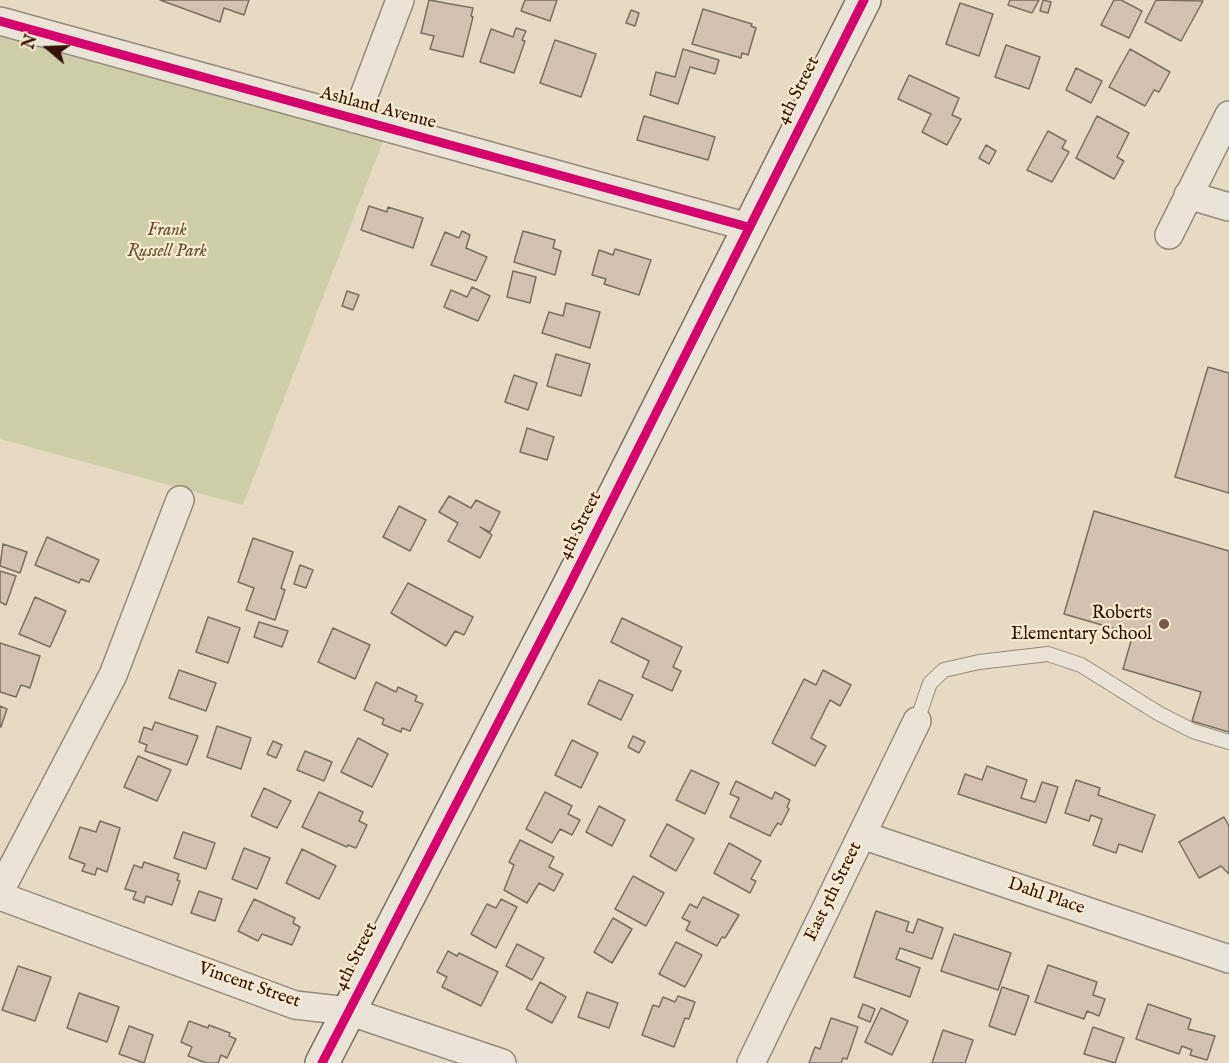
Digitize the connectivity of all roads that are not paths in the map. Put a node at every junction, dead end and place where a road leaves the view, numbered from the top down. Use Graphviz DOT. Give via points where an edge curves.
graph roads {
  1 [pos="400,0"];
  2 [pos="864,0"];
  3 [pos="0,21"];
  4 [pos="1229,115"];
  5 [pos="355,119"];
  6 [pos="1188,195"];
  7 [pos="1229,207"];
  8 [pos="748,227"];
  9 [pos="1169,235"];
  10 [pos="180,500"];
  11 [pos="917,721"];
  12 [pos="1229,742"];
  13 [pos="862,835"];
  14 [pos="0,891"];
  15 [pos="0,896"];
  16 [pos="1229,958"];
  17 [pos="348,1011"];
  18 [pos="322,1063"];
  19 [pos="502,1063"];
  20 [pos="751,1063"];
  1 -- 5 [label="street"];
  2 -- 8 [label="street, 4th Street"];
  3 -- 5 [label="street, Ashland Avenue"];
  4 -- 6 [label="street"];
  5 -- 8 [label="street, Ashland Avenue"];
  6 -- 7 [label="street"];
  6 -- 9 [label="street"];
  8 -- 17 [label="street, 4th Street" via="569,586"];
  10 -- 14 [label="street" via="113,675"];
  11 -- 12 [label="lane" via="930,683 944,670 1048,654 1082,665 1193,731"];
  11 -- 13 [label="street, East 5th Street"];
  13 -- 16 [label="street, Dahl Place"];
  13 -- 20 [label="street, East 5th Street"];
  15 -- 17 [label="street, Vincent Street" via="295,1005"];
  17 -- 18 [label="street, 4th Street"];
  17 -- 19 [label="street, Vincent Street"];
}
